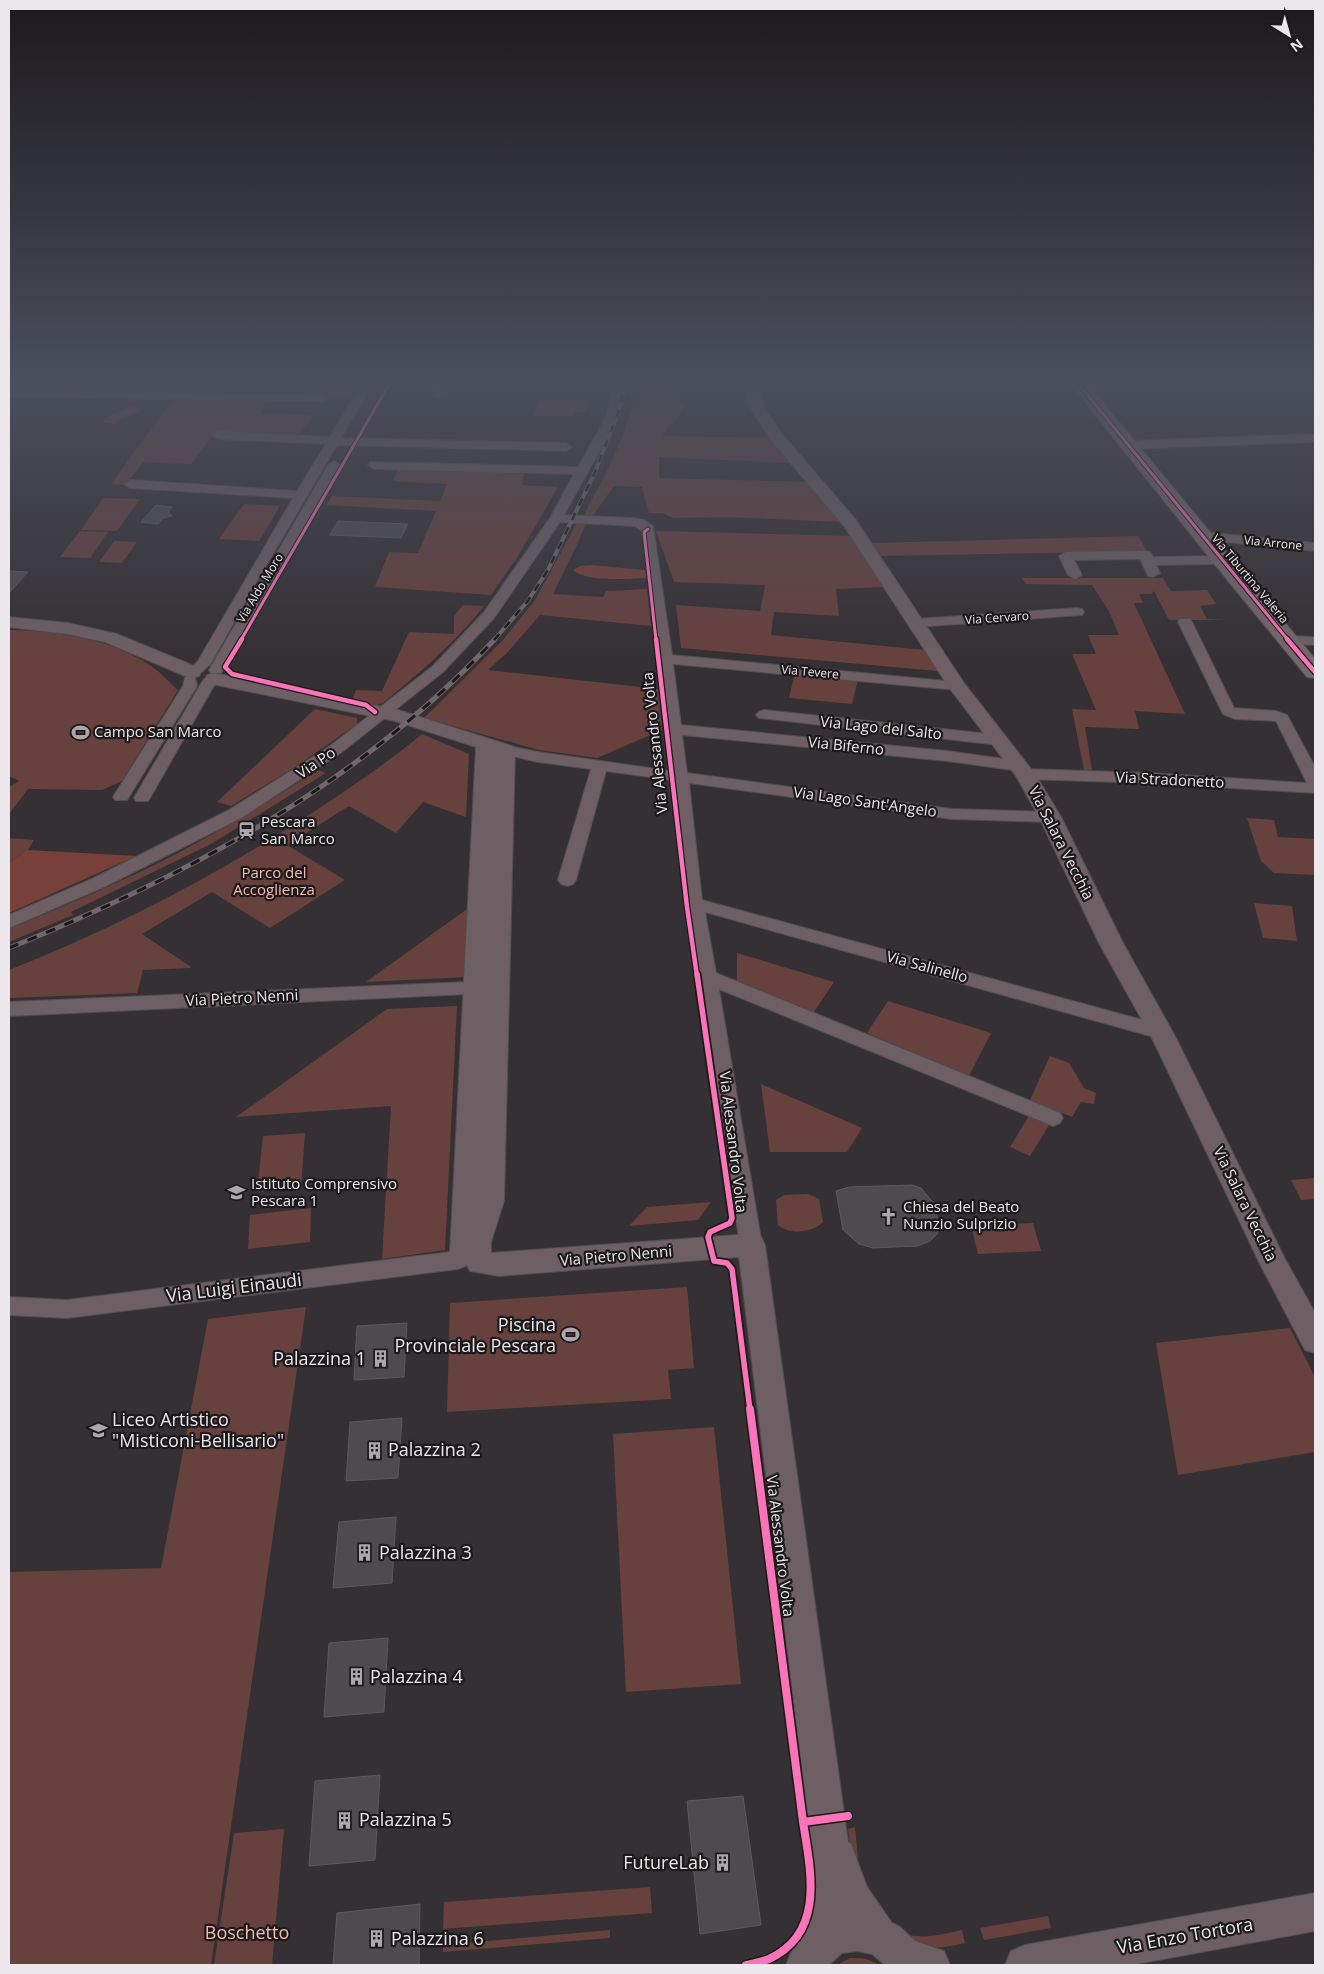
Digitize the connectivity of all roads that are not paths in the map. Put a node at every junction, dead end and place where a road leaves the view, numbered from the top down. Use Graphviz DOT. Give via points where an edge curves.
graph roads {
  1 [pos="317,473"];
  2 [pos="322,473"];
  3 [pos="582,473"];
  4 [pos="807,473"];
  5 [pos="1152,473"];
  6 [pos="130,484"];
  7 [pos="301,495"];
  8 [pos="556,518"];
  9 [pos="1202,536"];
  10 [pos="1315,547"];
  11 [pos="1221,560"];
  12 [pos="1075,575"];
  13 [pos="1077,612"];
  14 [pos="9,622"];
  15 [pos="1185,622"];
  16 [pos="916,623"];
  17 [pos="1288,640"];
  18 [pos="1315,641"];
  19 [pos="664,659"];
  20 [pos="1315,672"];
  21 [pos="203,675"];
  22 [pos="957,686"];
  23 [pos="383,714"];
  24 [pos="764,715"];
  25 [pos="673,729"];
  26 [pos="999,740"];
  27 [pos="496,747"];
  28 [pos="600,766"];
  29 [pos="1022,770"];
  30 [pos="680,777"];
  31 [pos="1315,782"];
  32 [pos="1315,788"];
  33 [pos="121,797"];
  34 [pos="142,798"];
  35 [pos="1050,817"];
  36 [pos="567,880"];
  37 [pos="694,902"];
  38 [pos="9,922"];
  39 [pos="709,977"];
  40 [pos="487,987"];
  41 [pos="9,1009"];
  42 [pos="1161,1032"];
  43 [pos="1053,1118"];
  44 [pos="751,1245"];
  45 [pos="470,1257"];
  46 [pos="9,1306"];
  47 [pos="1315,1341"];
  48 [pos="829,1832"];
  49 [pos="1315,1912"];
  50 [pos="814,1954"];
  51 [pos="905,1956"];
  52 [pos="1025,1965"];
  1 -- 7 [label="street, Via Aldo Moro"];
  2 -- 21 [label="street, Via Aldo Moro"];
  3 -- 8 [label="street"];
  4 -- 16 [label="street, Via Salara Vecchia" via="850,523"];
  5 -- 9 [label="main road, Via Tiburtina Valeria"];
  6 -- 7 [label="street"];
  7 -- 21 [label="street, Via Aldo Moro" via="204,663"];
  8 -- 19 [label="street, Via Alessandro Volta" via="632,522 648,529"];
  8 -- 23 [label="street, Via Po" via="489,615 438,669"];
  9 -- 10 [label="street, Via Arrone"];
  9 -- 11 [label="main road, Via Tiburtina Valeria"];
  11 -- 12 [label="street, Via Tiburtina Valeria" via="1151,567 1145,555 1066,556"];
  11 -- 17 [label="main road, Via Tiburtina Valeria"];
  13 -- 16 [label="street, Via Cervaro"];
  14 -- 21 [label="street" via="100,635 139,648 177,668"];
  15 -- 31 [label="street" via="1228,712 1282,718"];
  16 -- 22 [label="street, Via Salara Vecchia"];
  17 -- 18 [label="street, Via Tiburtina Valeria"];
  17 -- 20 [label="main road, Via Tiburtina Valeria"];
  19 -- 22 [label="street, Via Tevere"];
  19 -- 25 [label="street, Via Alessandro Volta"];
  21 -- 23 [label="street"];
  21 -- 33 [label="street, Via Aldo Moro" via="190,686"];
  21 -- 34 [label="street, Via Aldo Moro"];
  22 -- 26 [label="street, Via Salara Vecchia"];
  23 -- 27 [label="street, Via Alessandro Volta" via="401,716"];
  23 -- 38 [label="street, Via Po" via="336,749 235,814 100,882"];
  24 -- 26 [label="street, Via Lago del Salto"];
  25 -- 29 [label="street, Via Biferno" via="947,756"];
  25 -- 30 [label="street, Via Alessandro Volta"];
  26 -- 29 [label="street, Via Salara Vecchia"];
  27 -- 28 [label="street, Via Alessandro Volta"];
  27 -- 40 [label="street"];
  28 -- 30 [label="street, Via Alessandro Volta"];
  28 -- 36 [label="street"];
  29 -- 32 [label="street, Via Stradonetto"];
  29 -- 35 [label="street, Via Salara Vecchia"];
  30 -- 35 [label="street, Via Lago Sant'Angelo" via="952,814"];
  30 -- 37 [label="street, Via Alessandro Volta"];
  35 -- 42 [label="street, Via Salara Vecchia" via="1111,943"];
  37 -- 39 [label="street, Via Alessandro Volta"];
  37 -- 42 [label="street, Via Salinello"];
  39 -- 43 [label="street"];
  39 -- 44 [label="street, Via Alessandro Volta"];
  40 -- 41 [label="street, Via Pietro Nenni"];
  40 -- 45 [label="street" via="490,1201"];
  42 -- 47 [label="street, Via Salara Vecchia"];
  44 -- 45 [label="street, Via Pietro Nenni" via="499,1265"];
  44 -- 48 [label="street, Via Alessandro Volta"];
  45 -- 46 [label="street, Via Luigi Einaudi" via="67,1309"];
  48 -- 50 [label="street, Via Alessandro Volta" via="832,1897"];
  48 -- 51 [label="street, Via Alessandro Volta" via="852,1898"];
  49 -- 52 [label="street, Via Enzo Tortora"];
  50 -- 51 [label="street" via="835,1935 864,1932"];
}
